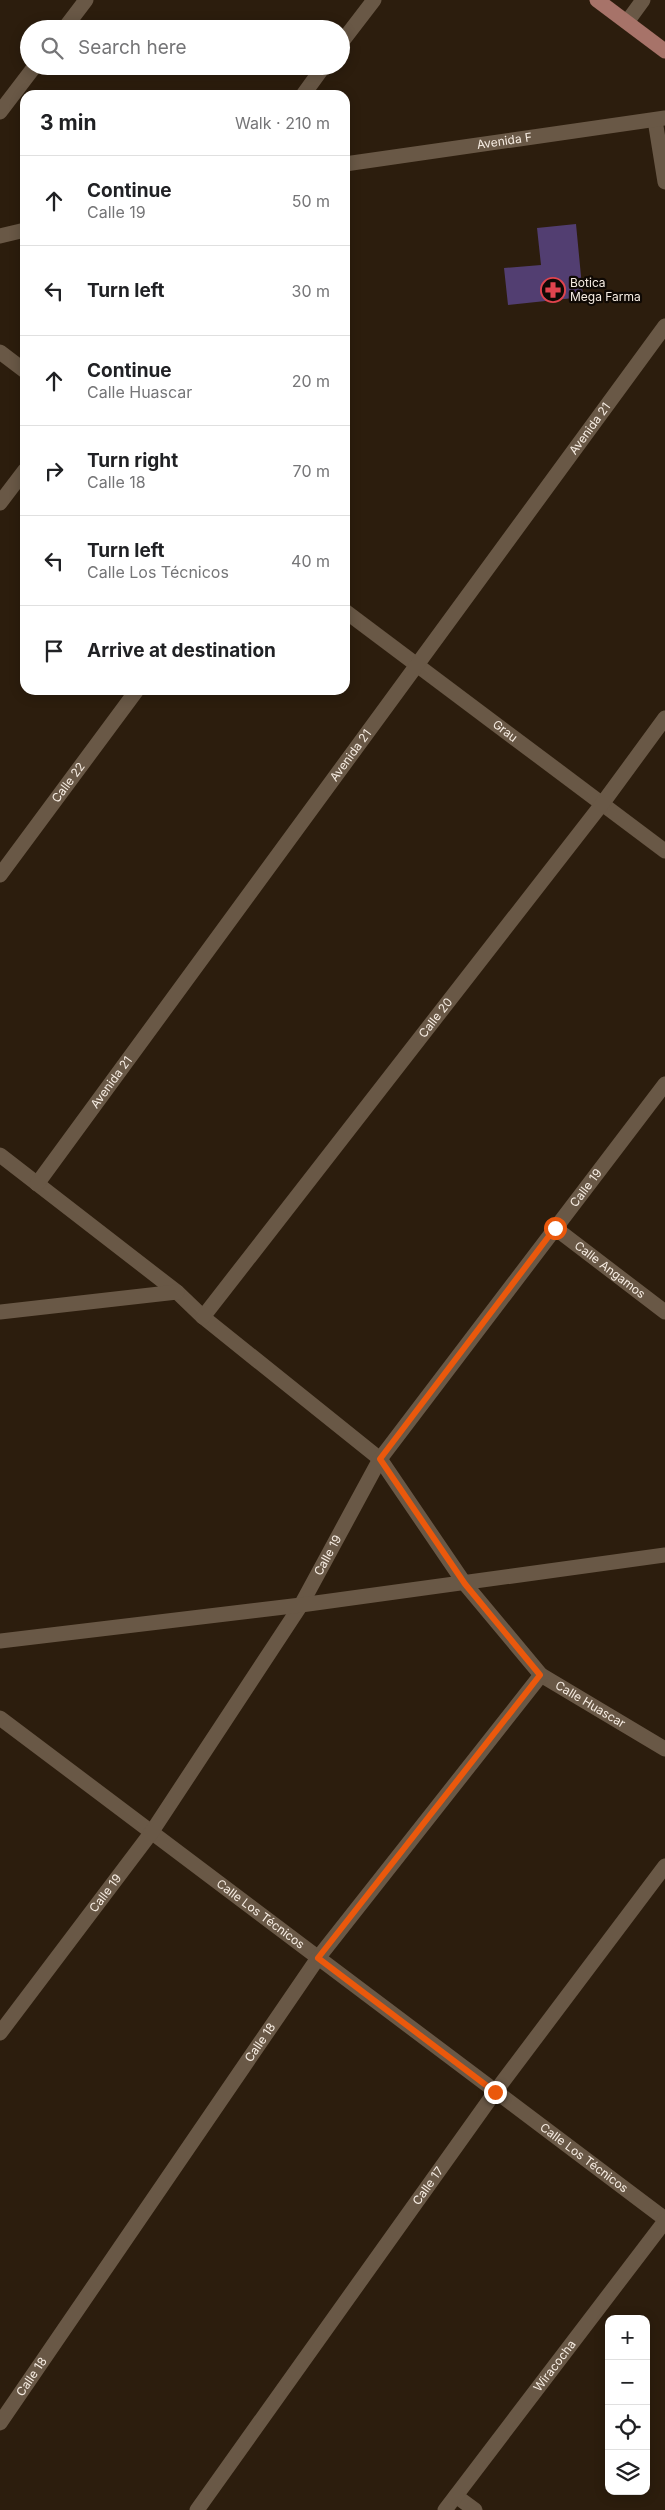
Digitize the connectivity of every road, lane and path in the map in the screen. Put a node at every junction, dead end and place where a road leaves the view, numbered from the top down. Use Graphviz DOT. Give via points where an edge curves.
graph roads {
  1 [pos="86,0"];
  2 [pos="374,0"];
  3 [pos="597,0"];
  4 [pos="643,0"];
  5 [pos="71,20"];
  6 [pos="627,22"];
  7 [pos="350,31"];
  8 [pos="665,51"];
  9 [pos="28,75"];
  10 [pos="317,75"];
  11 [pos="307,90"];
  12 [pos="0,112"];
  13 [pos="660,119"];
  14 [pos="350,163"];
  15 [pos="665,182"];
  16 [pos="20,231"];
  17 [pos="0,236"];
  18 [pos="665,326"];
  19 [pos="0,352"];
  20 [pos="20,367"];
  21 [pos="20,477"];
  22 [pos="0,503"];
  23 [pos="350,615"];
  24 [pos="418,666"];
  25 [pos="133,695"];
  26 [pos="665,718"];
  27 [pos="602,804"];
  28 [pos="665,852"];
  29 [pos="0,875"];
  30 [pos="665,1084"];
  31 [pos="0,1155"];
  32 [pos="37,1184"];
  33 [pos="555,1228"];
  34 [pos="177,1292"];
  35 [pos="0,1312"];
  36 [pos="665,1312"];
  37 [pos="203,1317"];
  38 [pos="380,1459"];
  39 [pos="665,1555"];
  40 [pos="465,1584"];
  41 [pos="301,1605"];
  42 [pos="0,1641"];
  43 [pos="540,1675"];
  44 [pos="0,1718"];
  45 [pos="665,1749"];
  46 [pos="151,1833"];
  47 [pos="665,1866"];
  48 [pos="318,1958"];
  49 [pos="0,2033"];
  50 [pos="495,2092"];
  51 [pos="665,2220"];
  52 [pos="0,2423"];
  53 [pos="456,2496"];
  54 [pos="197,2510"];
  55 [pos="446,2510"];
  56 [pos="475,2510"];
  1 -- 5 [label="street"];
  2 -- 7 [label="street"];
  3 -- 6 [label="main road"];
  4 -- 6 [label="street"];
  6 -- 8 [label="main road"];
  9 -- 12 [label="street"];
  10 -- 11 [label="street"];
  13 -- 14 [label="street, Avenida F"];
  13 -- 15 [label="street"];
  16 -- 17 [label="street"];
  18 -- 24 [label="street, Avenida 21"];
  19 -- 20 [label="street"];
  21 -- 22 [label="street"];
  23 -- 24 [label="street, Grau"];
  24 -- 27 [label="street, Grau"];
  24 -- 32 [label="street, Avenida 21"];
  25 -- 29 [label="street, Calle 22"];
  26 -- 27 [label="street, Calle 20"];
  27 -- 28 [label="street, Grau"];
  27 -- 37 [label="street, Calle 20"];
  30 -- 33 [label="street, Calle 19"];
  31 -- 32 [label="street, Calle Huascar"];
  32 -- 34 [label="street, Calle Huascar"];
  33 -- 36 [label="street, Calle Angamos"];
  33 -- 38 [label="street, Calle 19"];
  34 -- 35 [label="street"];
  34 -- 37 [label="street, Calle Huascar"];
  37 -- 38 [label="street, Calle Huascar"];
  38 -- 40 [label="street, Calle Huascar"];
  38 -- 41 [label="street, Calle 19"];
  39 -- 40 [label="street"];
  40 -- 41 [label="street"];
  40 -- 43 [label="street, Calle Huascar"];
  41 -- 42 [label="street"];
  41 -- 46 [label="street, Calle 19"];
  43 -- 45 [label="street, Calle Huascar"];
  43 -- 48 [label="street, Calle 18"];
  44 -- 46 [label="street, Calle Los Técnicos"];
  46 -- 48 [label="street, Calle Los Técnicos"];
  46 -- 49 [label="street, Calle 19"];
  47 -- 50 [label="street, Calle 17"];
  48 -- 50 [label="street, Calle Los Técnicos"];
  48 -- 52 [label="street, Calle 18"];
  50 -- 51 [label="street, Calle Los Técnicos"];
  50 -- 54 [label="street, Calle 17"];
  51 -- 53 [label="street, Wiracocha"];
  53 -- 55 [label="street, Wiracocha"];
  53 -- 56 [label="street"];
}
